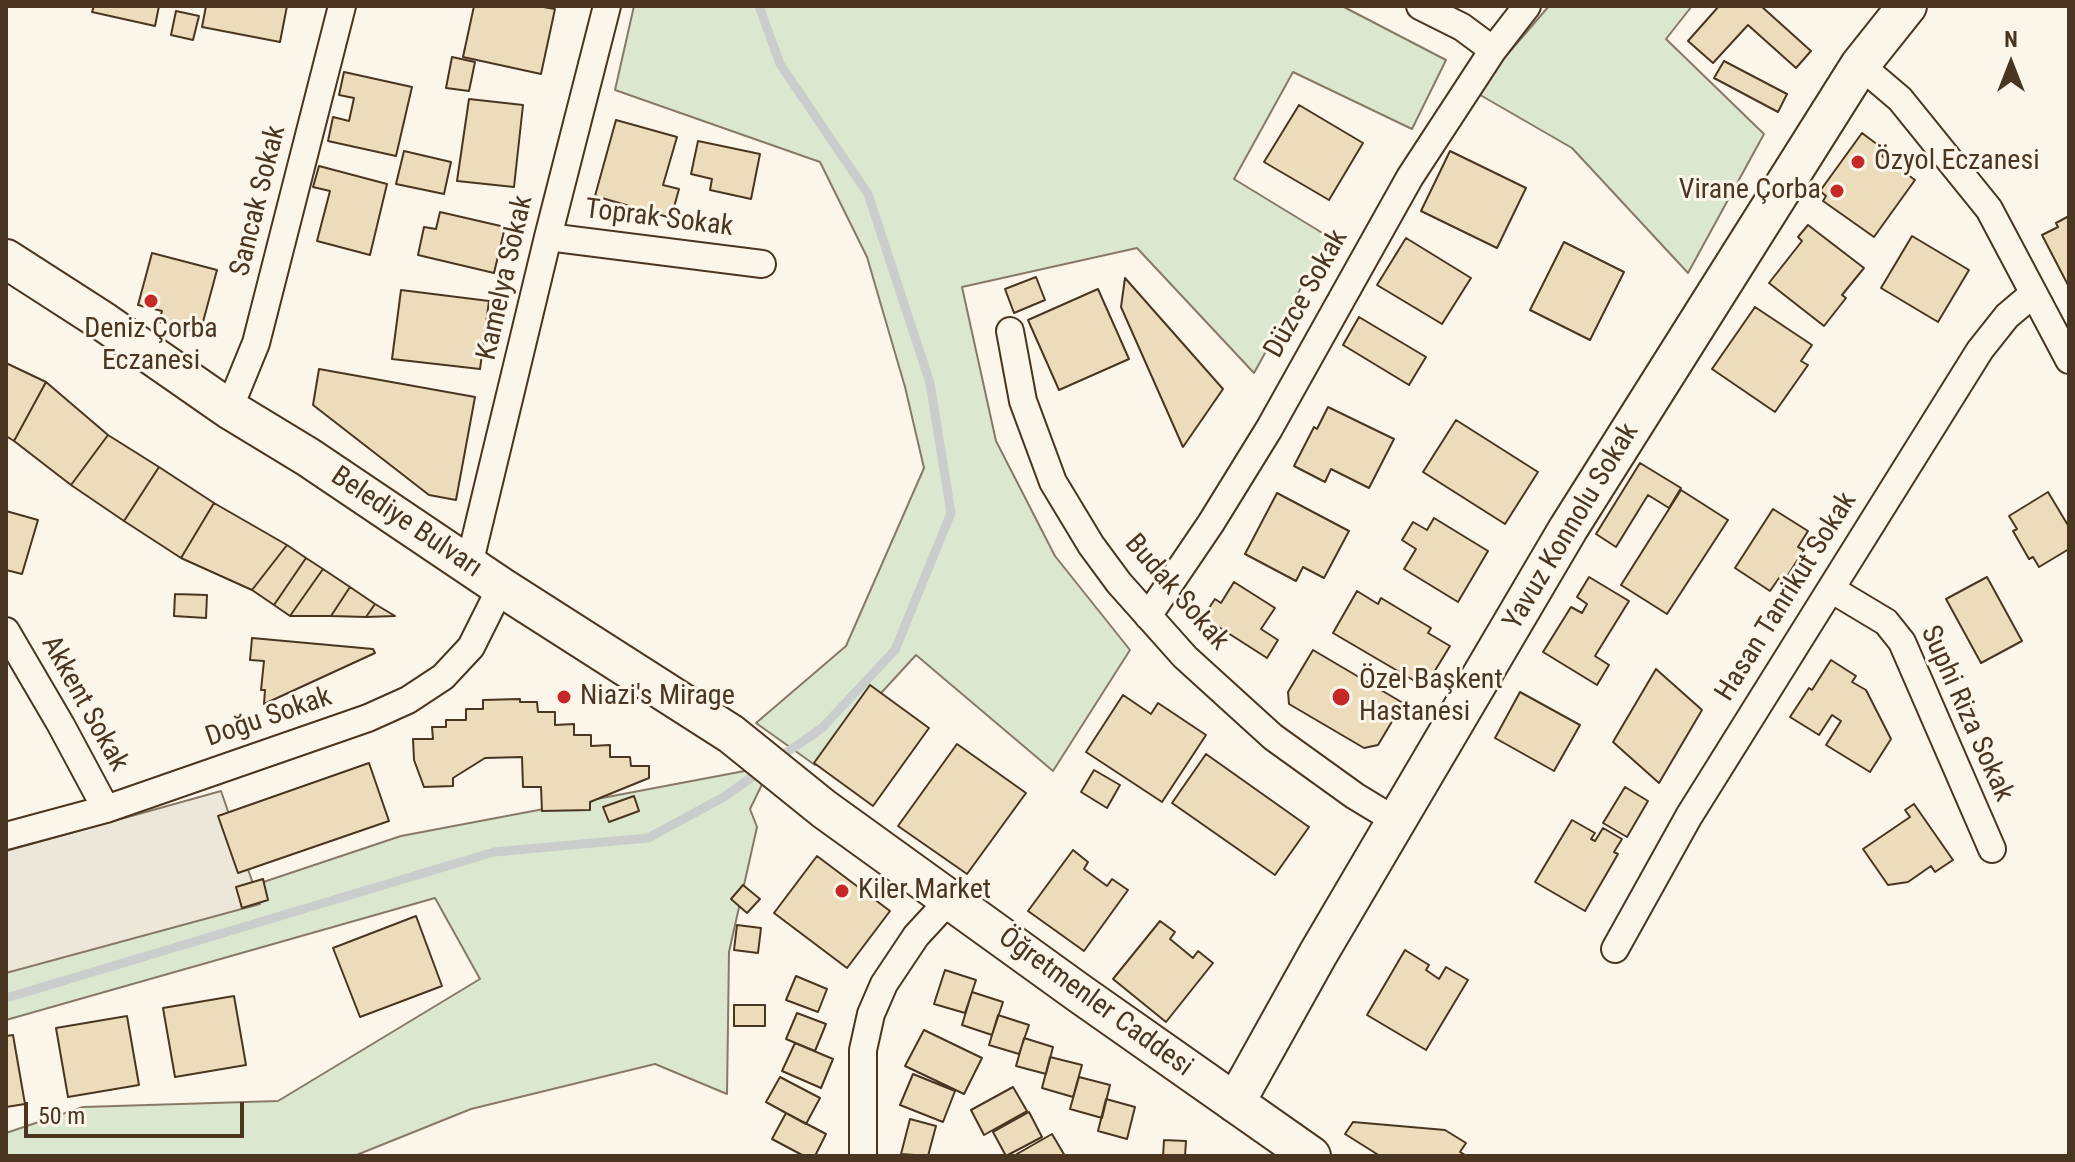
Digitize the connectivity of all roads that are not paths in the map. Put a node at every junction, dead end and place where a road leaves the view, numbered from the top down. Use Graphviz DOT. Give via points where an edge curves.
graph roads {
  1 [pos="342,6"];
  2 [pos="607,6"];
  3 [pos="1420,6"];
  4 [pos="1527,6"];
  5 [pos="1907,6"];
  6 [pos="1493,50"];
  7 [pos="1860,65"];
  8 [pos="548,237"];
  9 [pos="6,259"];
  10 [pos="762,264"];
  11 [pos="2033,294"];
  12 [pos="1010,331"];
  13 [pos="2069,360"];
  14 [pos="229,409"];
  15 [pos="469,565"];
  16 [pos="501,587"];
  17 [pos="1831,589"];
  18 [pos="1148,616"];
  19 [pos="6,631"];
  20 [pos="803,791"];
  21 [pos="106,809"];
  22 [pos="1398,822"];
  23 [pos="6,836"];
  24 [pos="1992,849"];
  25 [pos="951,898"];
  26 [pos="1615,949"];
  27 [pos="1235,1103"];
  28 [pos="863,1156"];
  29 [pos="1311,1156"];
  1 -- 14 [label="street, Sancak Sokak" via="256,343"];
  2 -- 8 [label="street, Kamelya Sokak"];
  3 -- 6 [label="street"];
  4 -- 6 [label="street, Düzce Sokak"];
  5 -- 7 [label="main road, Yavuz Konnolu Sokak"];
  6 -- 18 [label="street, Düzce Sokak" via="1410,177 1269,429"];
  7 -- 11 [label="street" via="1900,99 1964,175 2007,239"];
  7 -- 22 [label="main road, Yavuz Konnolu Sokak" via="1568,529"];
  8 -- 10 [label="street, Toprak Sokak"];
  8 -- 15 [label="street, Kamelya Sokak"];
  9 -- 14 [label="main road, Belediye Bulvarı"];
  11 -- 13 [label="street"];
  11 -- 17 [label="street, Hasan Tanrikut Sokak" via="1980,350"];
  12 -- 18 [label="street, Budak Sokak" via="1023,401 1053,482 1091,545"];
  14 -- 15 [label="main road, Belediye Bulvarı"];
  15 -- 16 [label="main road, Belediye Bulvarı"];
  16 -- 20 [label="main road, Belediye Bulvarı" via="731,734"];
  16 -- 21 [label="street, Doğu Sokak" via="471,647 443,677 408,700"];
  17 -- 24 [label="street, Suphi Riza Sokak" via="1886,622 1902,642"];
  17 -- 26 [label="street, Hasan Tanrikut Sokak" via="1689,816"];
  18 -- 22 [label="street, Budak Sokak" via="1273,737"];
  19 -- 21 [label="street, Akkent Sokak"];
  20 -- 25 [label="main road, Öğretmenler Caddesi"];
  21 -- 23 [label="street, Doğu Sokak"];
  22 -- 27 [label="main road, Yavuz Konnolu Sokak"];
  25 -- 27 [label="main road, Öğretmenler Caddesi"];
  25 -- 28 [label="street" via="916,936 871,1014 863,1050"];
  27 -- 29 [label="main road, Öğretmenler Caddesi"];
}
